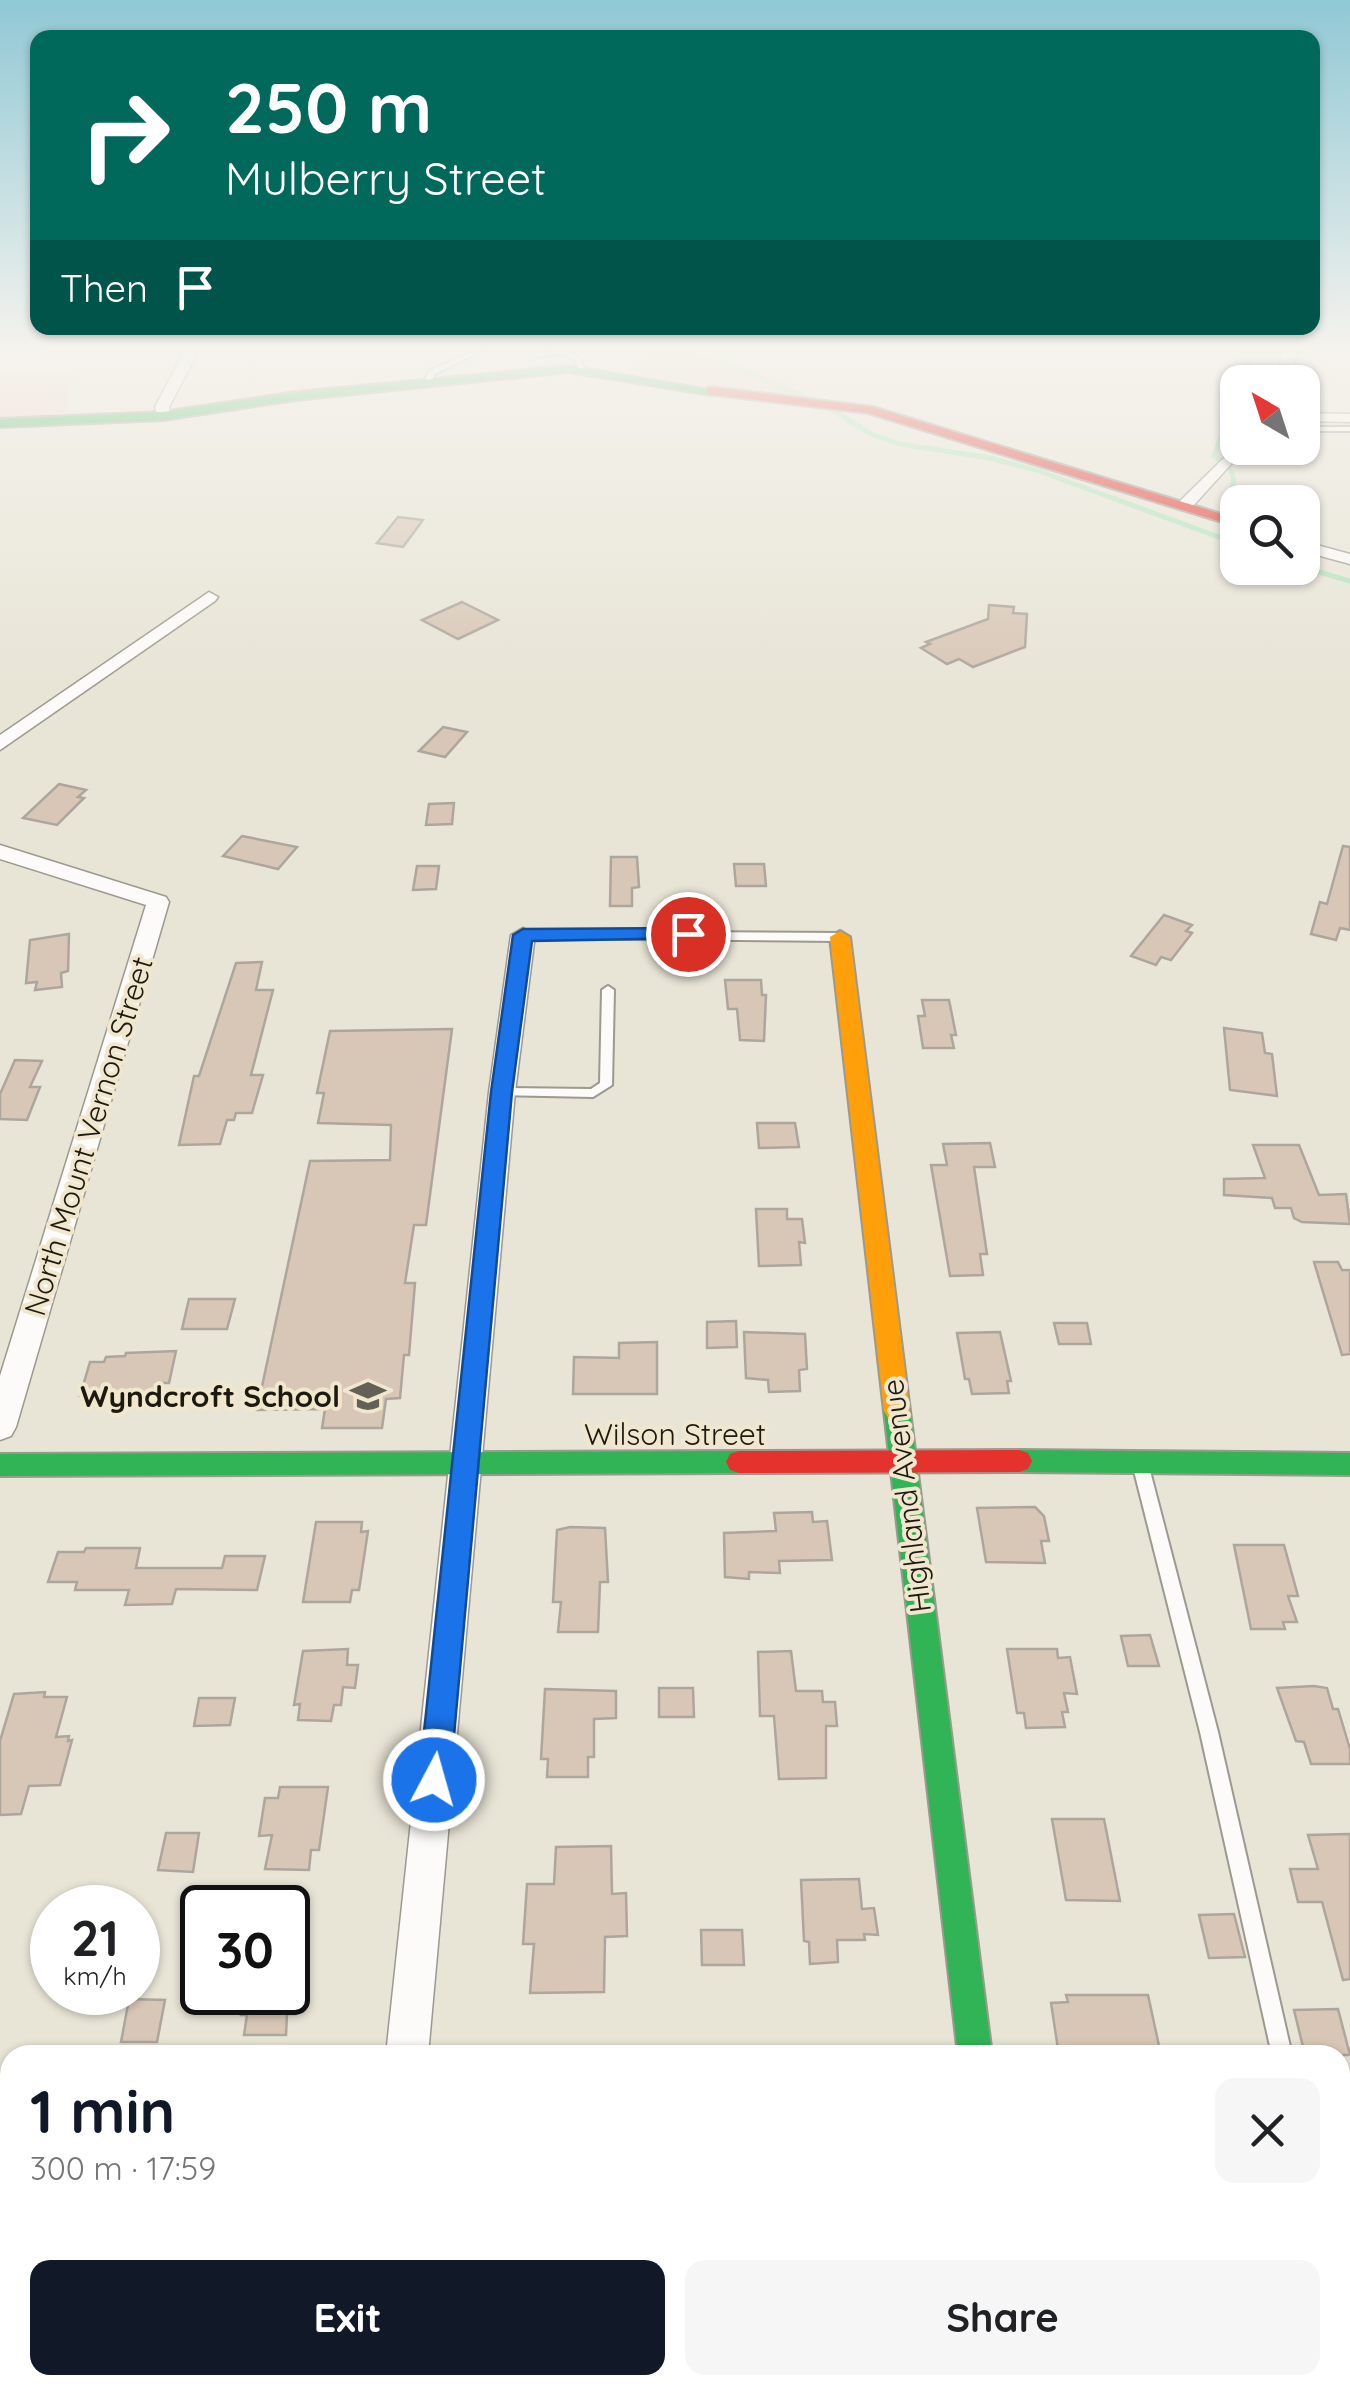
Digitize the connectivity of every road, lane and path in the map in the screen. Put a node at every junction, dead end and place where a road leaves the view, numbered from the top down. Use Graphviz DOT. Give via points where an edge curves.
graph roads {
  1 [pos="1044,462"];
  2 [pos="1222,465"];
  3 [pos="1186,504"];
  4 [pos="1220,517"];
  5 [pos="1320,550"];
  6 [pos="1350,558"];
  7 [pos="209,596"];
  8 [pos="0,744"];
  9 [pos="0,852"];
  10 [pos="523,935"];
  11 [pos="840,936"];
  12 [pos="608,990"];
  13 [pos="502,1092"];
  14 [pos="0,1428"];
  15 [pos="1140,1460"];
  16 [pos="901,1462"];
  17 [pos="1350,1464"];
  18 [pos="0,1465"];
  19 [pos="465,1465"];
  20 [pos="409,2045"];
  21 [pos="973,2045"];
  22 [pos="1280,2045"];
  1 -- 3 [label="street"];
  2 -- 3 [label="street"];
  3 -- 4 [label="street"];
  5 -- 6 [label="street"];
  7 -- 8 [label="street"];
  9 -- 14 [label="street, North Mount Vernon Street" via="158,902"];
  10 -- 11 [label="lane"];
  10 -- 13 [label="street"];
  11 -- 16 [label="street, Highland Avenue"];
  12 -- 13 [label="lane" via="606,1085 593,1093"];
  13 -- 19 [label="street"];
  15 -- 16 [label="street, Wilson Street"];
  15 -- 17 [label="street, Wilson Street"];
  15 -- 22 [label="lane"];
  16 -- 19 [label="street, Wilson Street"];
  16 -- 21 [label="street, Highland Avenue"];
  18 -- 19 [label="street, Wilson Street"];
  19 -- 20 [label="street"];
}
